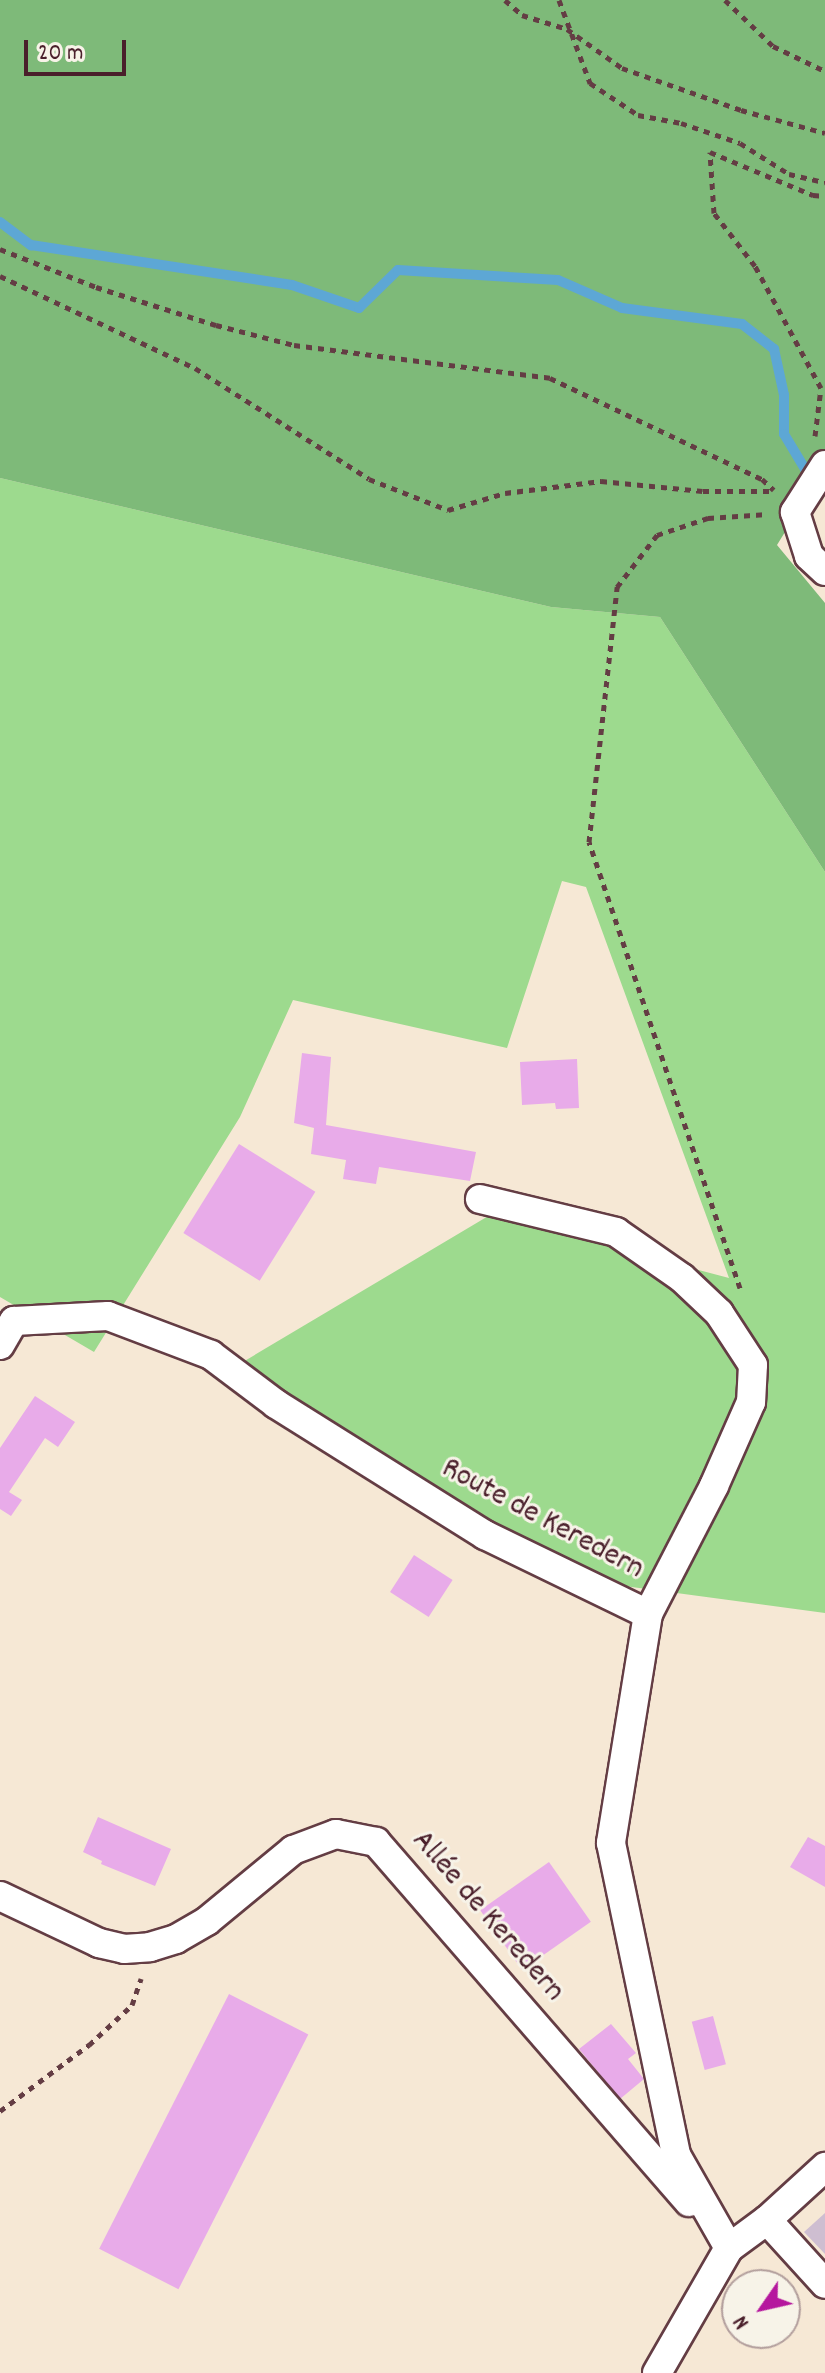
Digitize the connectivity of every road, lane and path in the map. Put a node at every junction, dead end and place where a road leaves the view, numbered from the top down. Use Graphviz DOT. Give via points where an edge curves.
graph roads {
  1 [pos="505,0"];
  2 [pos="559,0"];
  3 [pos="725,0"];
  4 [pos="567,29"];
  5 [pos="825,71"];
  6 [pos="825,133"];
  7 [pos="825,182"];
  8 [pos="825,196"];
  9 [pos="0,249"];
  10 [pos="0,276"];
  11 [pos="822,469"];
  12 [pos="790,501"];
  13 [pos="825,571"];
  14 [pos="480,1199"];
  15 [pos="744,1301"];
  16 [pos="0,1345"];
  17 [pos="648,1614"];
  18 [pos="0,1896"];
  19 [pos="150,1947"];
  20 [pos="0,2111"];
  21 [pos="825,2167"];
  22 [pos="767,2220"];
  23 [pos="729,2248"];
  24 [pos="825,2284"];
  25 [pos="657,2373"];
  1 -- 4 [label="path" via="522,15"];
  2 -- 4 [label="path"];
  3 -- 5 [label="path" via="773,46"];
  4 -- 6 [label="path" via="622,68"];
  4 -- 7 [label="path" via="590,83 638,115 740,143 789,174"];
  8 -- 11 [label="path" via="710,152 714,213 755,266 821,388 815,434"];
  9 -- 12 [label="path" via="96,287 294,345 550,378 762,479"];
  10 -- 12 [label="path" via="195,368 369,479 448,510 505,493 601,481"];
  11 -- 12 [label="street"];
  12 -- 13 [label="street" via="809,556"];
  12 -- 15 [label="path" via="657,535 617,587 589,842"];
  14 -- 17 [label="street" via="616,1232 682,1278 719,1313 753,1365 751,1402"];
  16 -- 17 [label="street, Route de Keredern" via="14,1321 108,1316 211,1355 276,1404 485,1535"];
  17 -- 23 [label="street, Route de Keredern" via="611,1843 676,2155"];
  18 -- 19 [label="street, Allée de Keredern" via="99,1943 124,1949"];
  19 -- 20 [label="path" via="132,2005 89,2045"];
  19 -- 23 [label="street, Allée de Keredern" via="207,1921 293,1850 336,1834 376,1842"];
  21 -- 22 [label="street"];
  22 -- 23 [label="street"];
  22 -- 24 [label="street"];
  23 -- 25 [label="street"];
}
